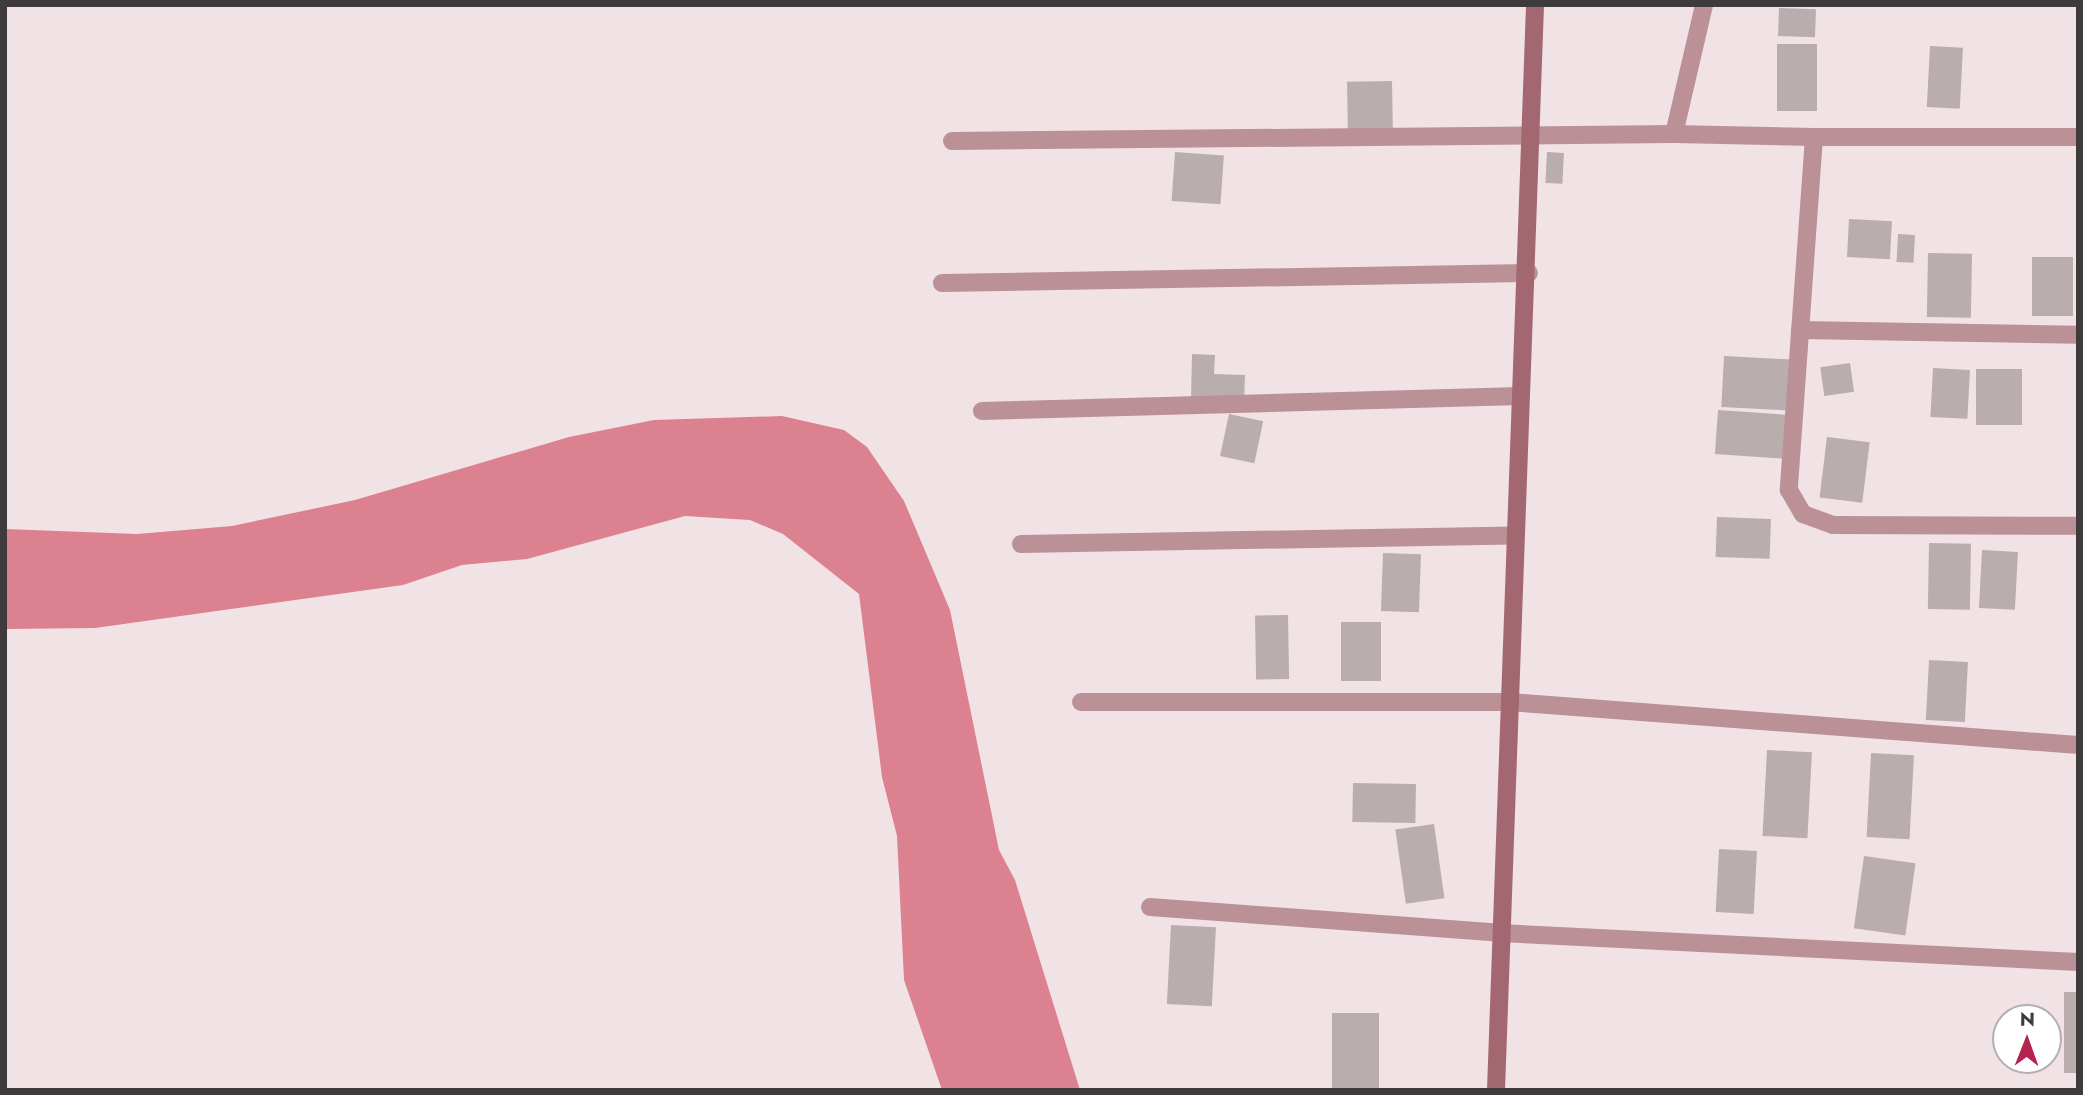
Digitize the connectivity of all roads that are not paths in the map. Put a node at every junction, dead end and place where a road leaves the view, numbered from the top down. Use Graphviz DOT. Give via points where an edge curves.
graph roads {
  1 [pos="1535,5"];
  2 [pos="1704,5"];
  3 [pos="1674,134"];
  4 [pos="1532,135"];
  5 [pos="1814,137"];
  6 [pos="2078,137"];
  7 [pos="952,141"];
  8 [pos="1529,273"];
  9 [pos="942,283"];
  10 [pos="1800,330"];
  11 [pos="2078,335"];
  12 [pos="1520,396"];
  13 [pos="982,411"];
  14 [pos="2078,526"];
  15 [pos="1513,535"];
  16 [pos="1021,544"];
  17 [pos="1082,702"];
  18 [pos="1509,702"];
  19 [pos="2078,746"];
  20 [pos="1150,907"];
  21 [pos="1500,933"];
  22 [pos="2078,962"];
  23 [pos="1496,1090"];
  1 -- 4 [label="main road"];
  2 -- 3 [label="street"];
  3 -- 4 [label="street"];
  3 -- 5 [label="street"];
  4 -- 7 [label="street"];
  4 -- 8 [label="main road"];
  5 -- 6 [label="street"];
  5 -- 10 [label="street"];
  8 -- 9 [label="street"];
  8 -- 12 [label="main road"];
  10 -- 11 [label="street"];
  10 -- 14 [label="street" via="1789,490 1803,514 1833,525"];
  12 -- 13 [label="street"];
  12 -- 15 [label="main road"];
  15 -- 16 [label="street"];
  15 -- 18 [label="main road"];
  17 -- 18 [label="street"];
  18 -- 19 [label="street"];
  18 -- 21 [label="main road"];
  20 -- 21 [label="street"];
  21 -- 22 [label="street"];
  21 -- 23 [label="main road"];
}
